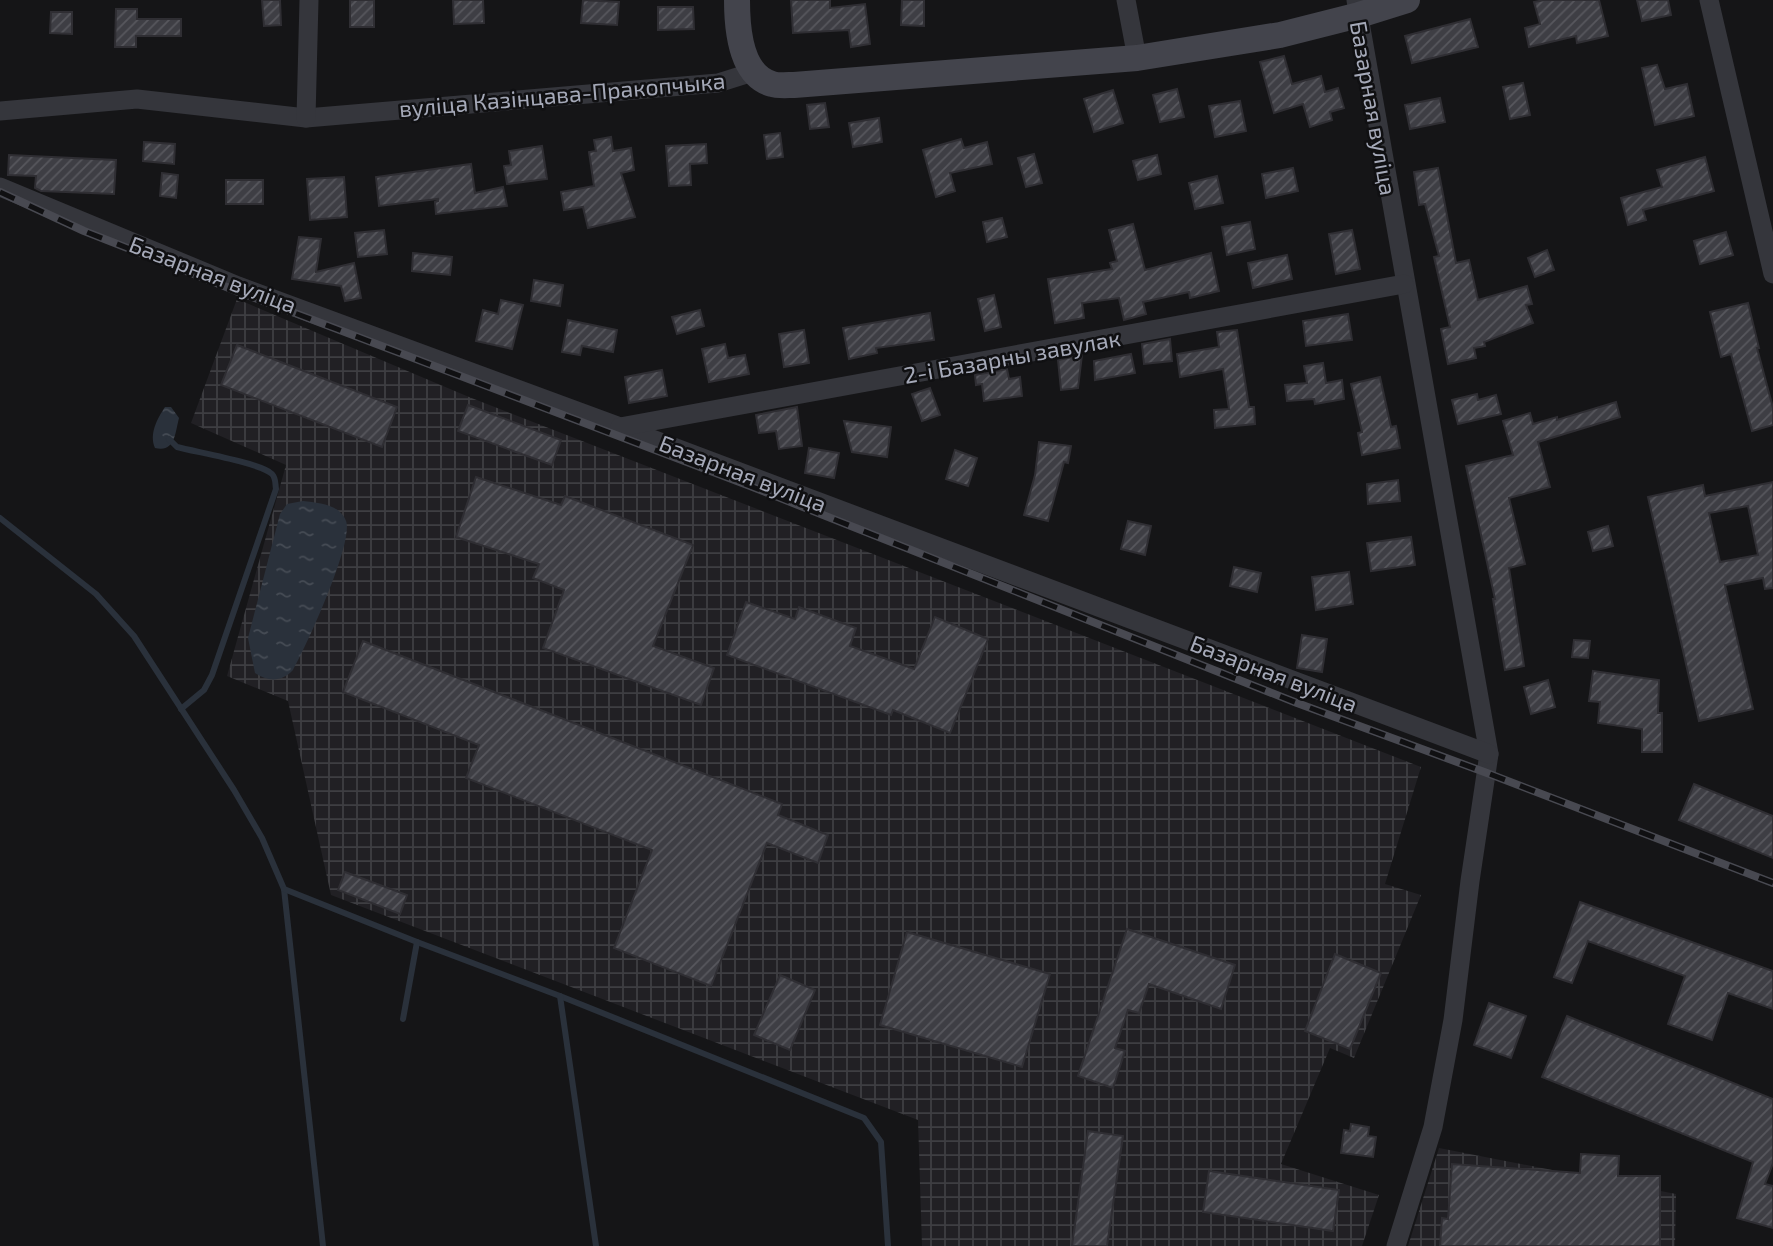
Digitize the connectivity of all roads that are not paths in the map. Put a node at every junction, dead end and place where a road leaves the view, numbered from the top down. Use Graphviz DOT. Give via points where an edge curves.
graph roads {
  1 [pos="309,0"];
  2 [pos="737,0"];
  3 [pos="1126,0"];
  4 [pos="1407,0"];
  5 [pos="1709,0"];
  6 [pos="1357,8"];
  7 [pos="1137,58"];
  8 [pos="754,72"];
  9 [pos="0,111"];
  10 [pos="306,117"];
  11 [pos="0,187"];
  12 [pos="1773,274"];
  13 [pos="1404,284"];
  14 [pos="620,427"];
  15 [pos="1489,754"];
  16 [pos="1396,1246"];
  1 -- 10 [label="street"];
  2 -- 8 [label="street" via="741,46"];
  3 -- 7 [label="street"];
  4 -- 6 [label="street, вуліца Казінцава-Пракопчыка"];
  5 -- 12 [label="street"];
  6 -- 7 [label="street, вуліца Казінцава-Пракопчыка" via="1280,34"];
  6 -- 13 [label="street, Базарная вуліца"];
  7 -- 8 [label="street, вуліца Казінцава-Пракопчыка" via="794,85 771,84"];
  8 -- 10 [label="street, вуліца Казінцава-Пракопчыка" via="718,83"];
  9 -- 10 [label="street, вуліца Казінцава-Пракопчыка" via="137,100"];
  11 -- 14 [label="street, Базарная вуліца" via="238,286"];
  13 -- 14 [label="street, 2-і Базарны завулак"];
  13 -- 15 [label="street, Базарная вуліца"];
  14 -- 15 [label="street, Базарная вуліца"];
  15 -- 16 [label="street, Базарная вуліца" via="1453,1020 1433,1126"];
}
